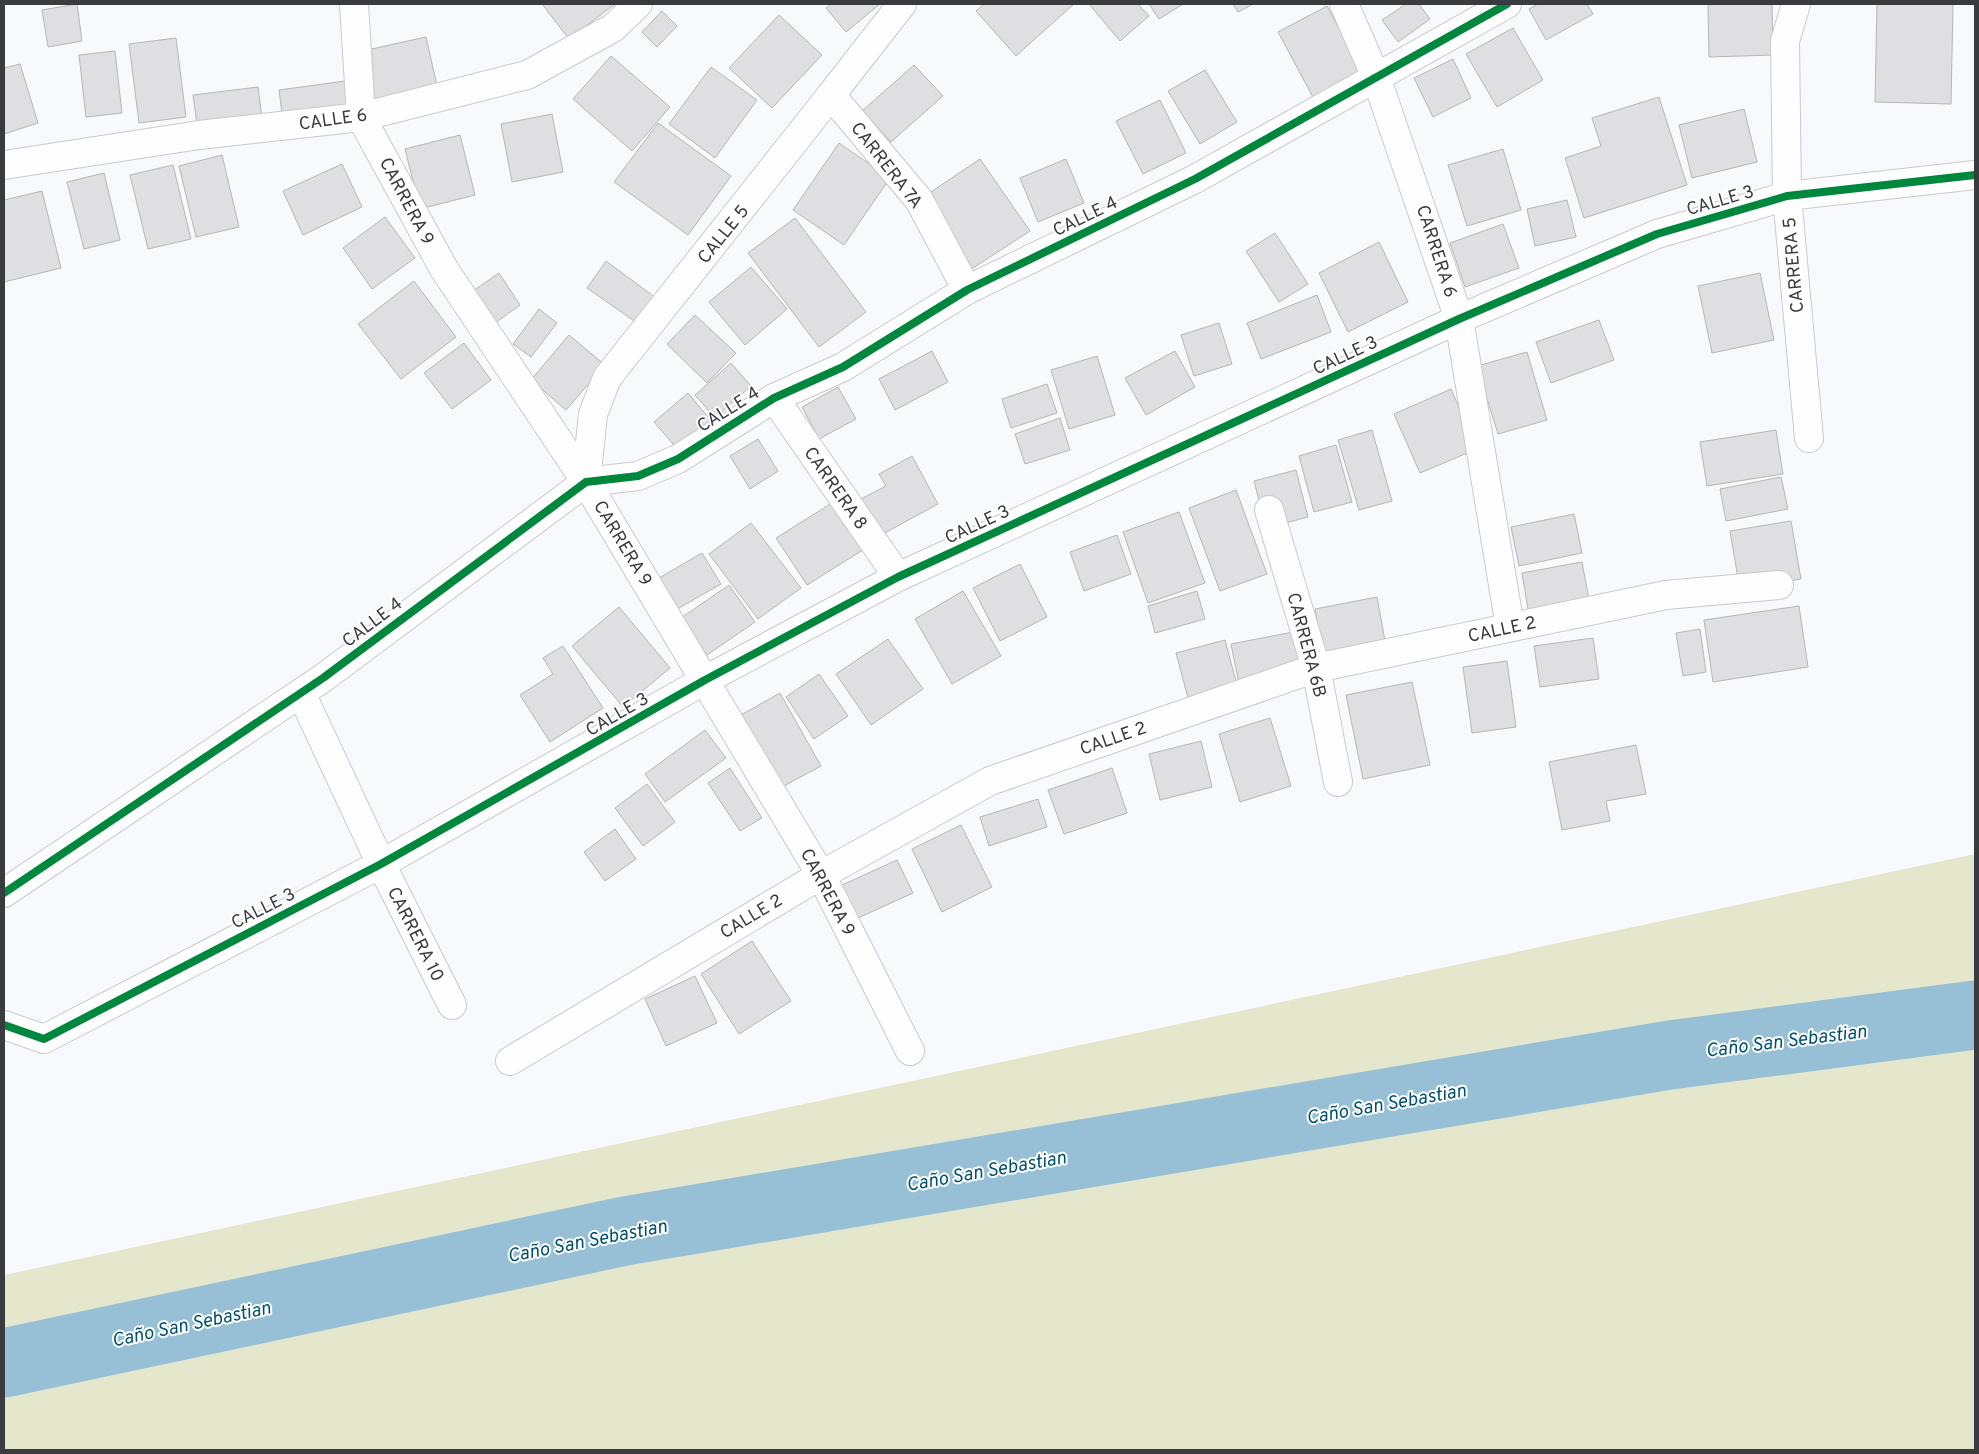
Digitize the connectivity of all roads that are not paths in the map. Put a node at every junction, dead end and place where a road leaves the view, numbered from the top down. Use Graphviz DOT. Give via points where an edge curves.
graph roads {
  1 [pos="354,4"];
  2 [pos="638,4"];
  3 [pos="902,4"];
  4 [pos="1344,4"];
  5 [pos="1507,4"];
  6 [pos="1796,4"];
  7 [pos="1376,77"];
  8 [pos="832,95"];
  9 [pos="361,117"];
  10 [pos="4,164"];
  11 [pos="1975,175"];
  12 [pos="1786,196"];
  13 [pos="967,290"];
  14 [pos="1459,319"];
  15 [pos="774,398"];
  16 [pos="1809,438"];
  17 [pos="586,482"];
  18 [pos="1269,510"];
  19 [pos="898,577"];
  20 [pos="1779,585"];
  21 [pos="1510,627"];
  22 [pos="1316,668"];
  23 [pos="705,680"];
  24 [pos="301,693"];
  25 [pos="1338,782"];
  26 [pos="381,864"];
  27 [pos="821,875"];
  28 [pos="4,893"];
  29 [pos="452,1004"];
  30 [pos="4,1025"];
  31 [pos="910,1051"];
  32 [pos="510,1061"];
  1 -- 9 [label="street, CARRERA 9"];
  2 -- 9 [label="street, CALLE 6" via="613,28 527,75"];
  3 -- 8 [label="street, CALLE 5"];
  4 -- 7 [label="street, CARRERA 6"];
  5 -- 7 [label="street, CALLE 4"];
  6 -- 12 [label="street, CARRERA 5" via="1785,41"];
  7 -- 13 [label="street, CALLE 4" via="1195,179"];
  7 -- 14 [label="street, CARRERA 6"];
  8 -- 13 [label="street, CARRERA 7A" via="919,200"];
  8 -- 17 [label="street, CALLE 5" via="607,378 593,414"];
  9 -- 10 [label="street, CALLE 6" via="199,135"];
  9 -- 17 [label="street, CARRERA 9" via="444,269"];
  11 -- 12 [label="street, CALLE 3"];
  12 -- 14 [label="street, CALLE 3" via="1656,234"];
  12 -- 16 [label="street, CARRERA 5"];
  13 -- 15 [label="street, CALLE 4" via="843,366"];
  14 -- 19 [label="street, CALLE 3"];
  14 -- 21 [label="street, CARRERA 6"];
  15 -- 17 [label="street, CALLE 4" via="678,459 638,476"];
  15 -- 19 [label="street, CARRERA 8"];
  17 -- 23 [label="street, CARRERA 9"];
  17 -- 24 [label="street, CALLE 4"];
  18 -- 22 [label="street, CARRERA 6B"];
  19 -- 23 [label="street, CALLE 3"];
  20 -- 21 [label="street, CALLE 2" via="1666,595"];
  21 -- 22 [label="street, CALLE 2"];
  22 -- 25 [label="street, CARRERA 6B"];
  22 -- 27 [label="street, CALLE 2" via="990,781"];
  23 -- 26 [label="street, CALLE 3"];
  23 -- 27 [label="street, CARRERA 9"];
  24 -- 26 [label="street, CARRERA 10"];
  24 -- 28 [label="street, CALLE 4"];
  26 -- 29 [label="street, CARRERA 10"];
  26 -- 30 [label="street, CALLE 3" via="44,1039"];
  27 -- 31 [label="street, CARRERA 9"];
  27 -- 32 [label="street, CALLE 2"];
}
